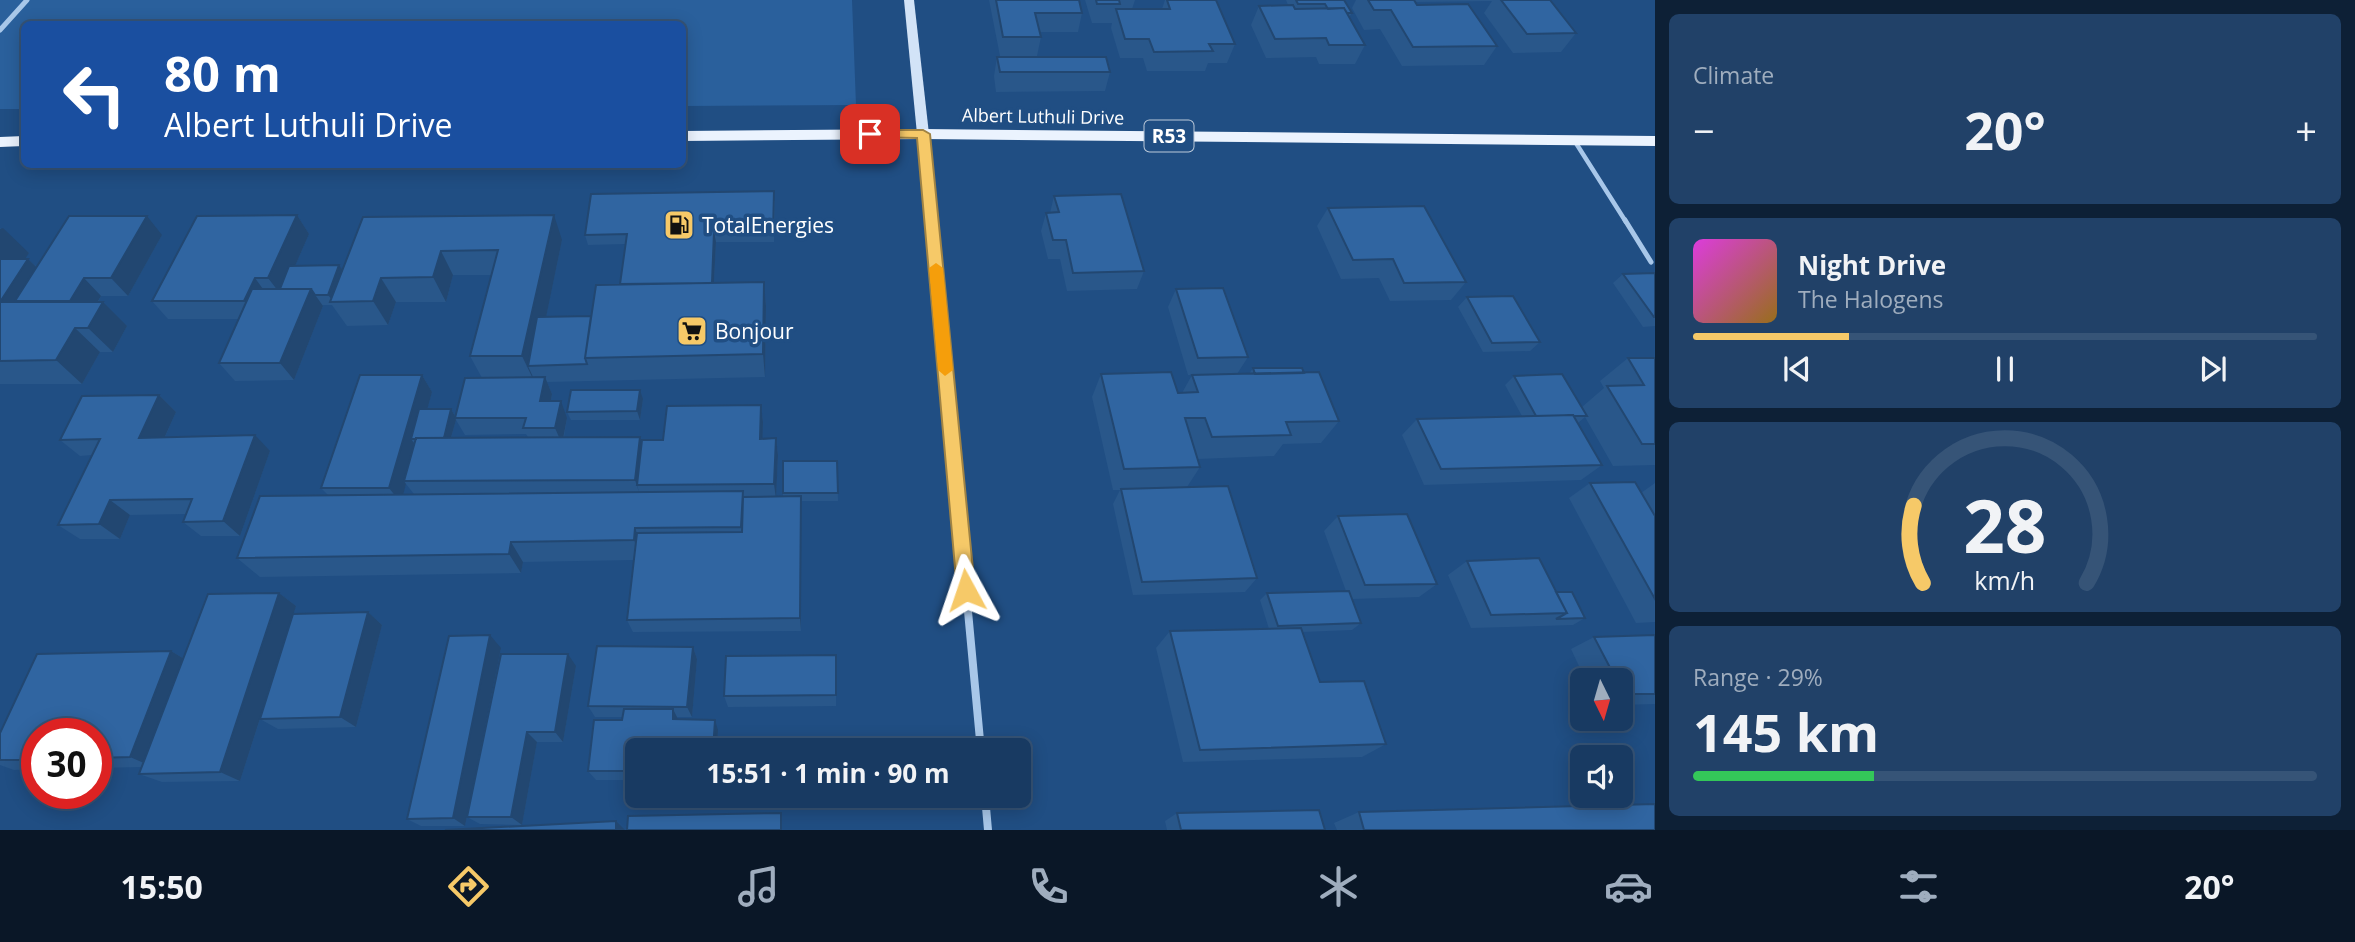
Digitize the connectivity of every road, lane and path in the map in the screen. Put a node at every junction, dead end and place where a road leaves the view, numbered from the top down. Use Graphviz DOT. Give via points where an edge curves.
graph roads {
  1 [pos="27,0"];
  2 [pos="909,0"];
  3 [pos="0,30"];
  4 [pos="923,134"];
  5 [pos="686,136"];
  6 [pos="1574,140"];
  7 [pos="21,141"];
  8 [pos="1655,141"];
  9 [pos="0,142"];
  10 [pos="1651,262"];
  11 [pos="980,738"];
  12 [pos="986,808"];
  13 [pos="988,830"];
  1 -- 3 [label="street"];
  2 -- 4 [label="street"];
  4 -- 5 [label="main road, Albert Luthuli Drive / R53"];
  4 -- 6 [label="main road, Albert Luthuli Drive / R53"];
  4 -- 11 [label="street"];
  6 -- 8 [label="main road, Albert Luthuli Drive / R53"];
  6 -- 10 [label="lane"];
  7 -- 9 [label="main road"];
  12 -- 13 [label="street"];
}
